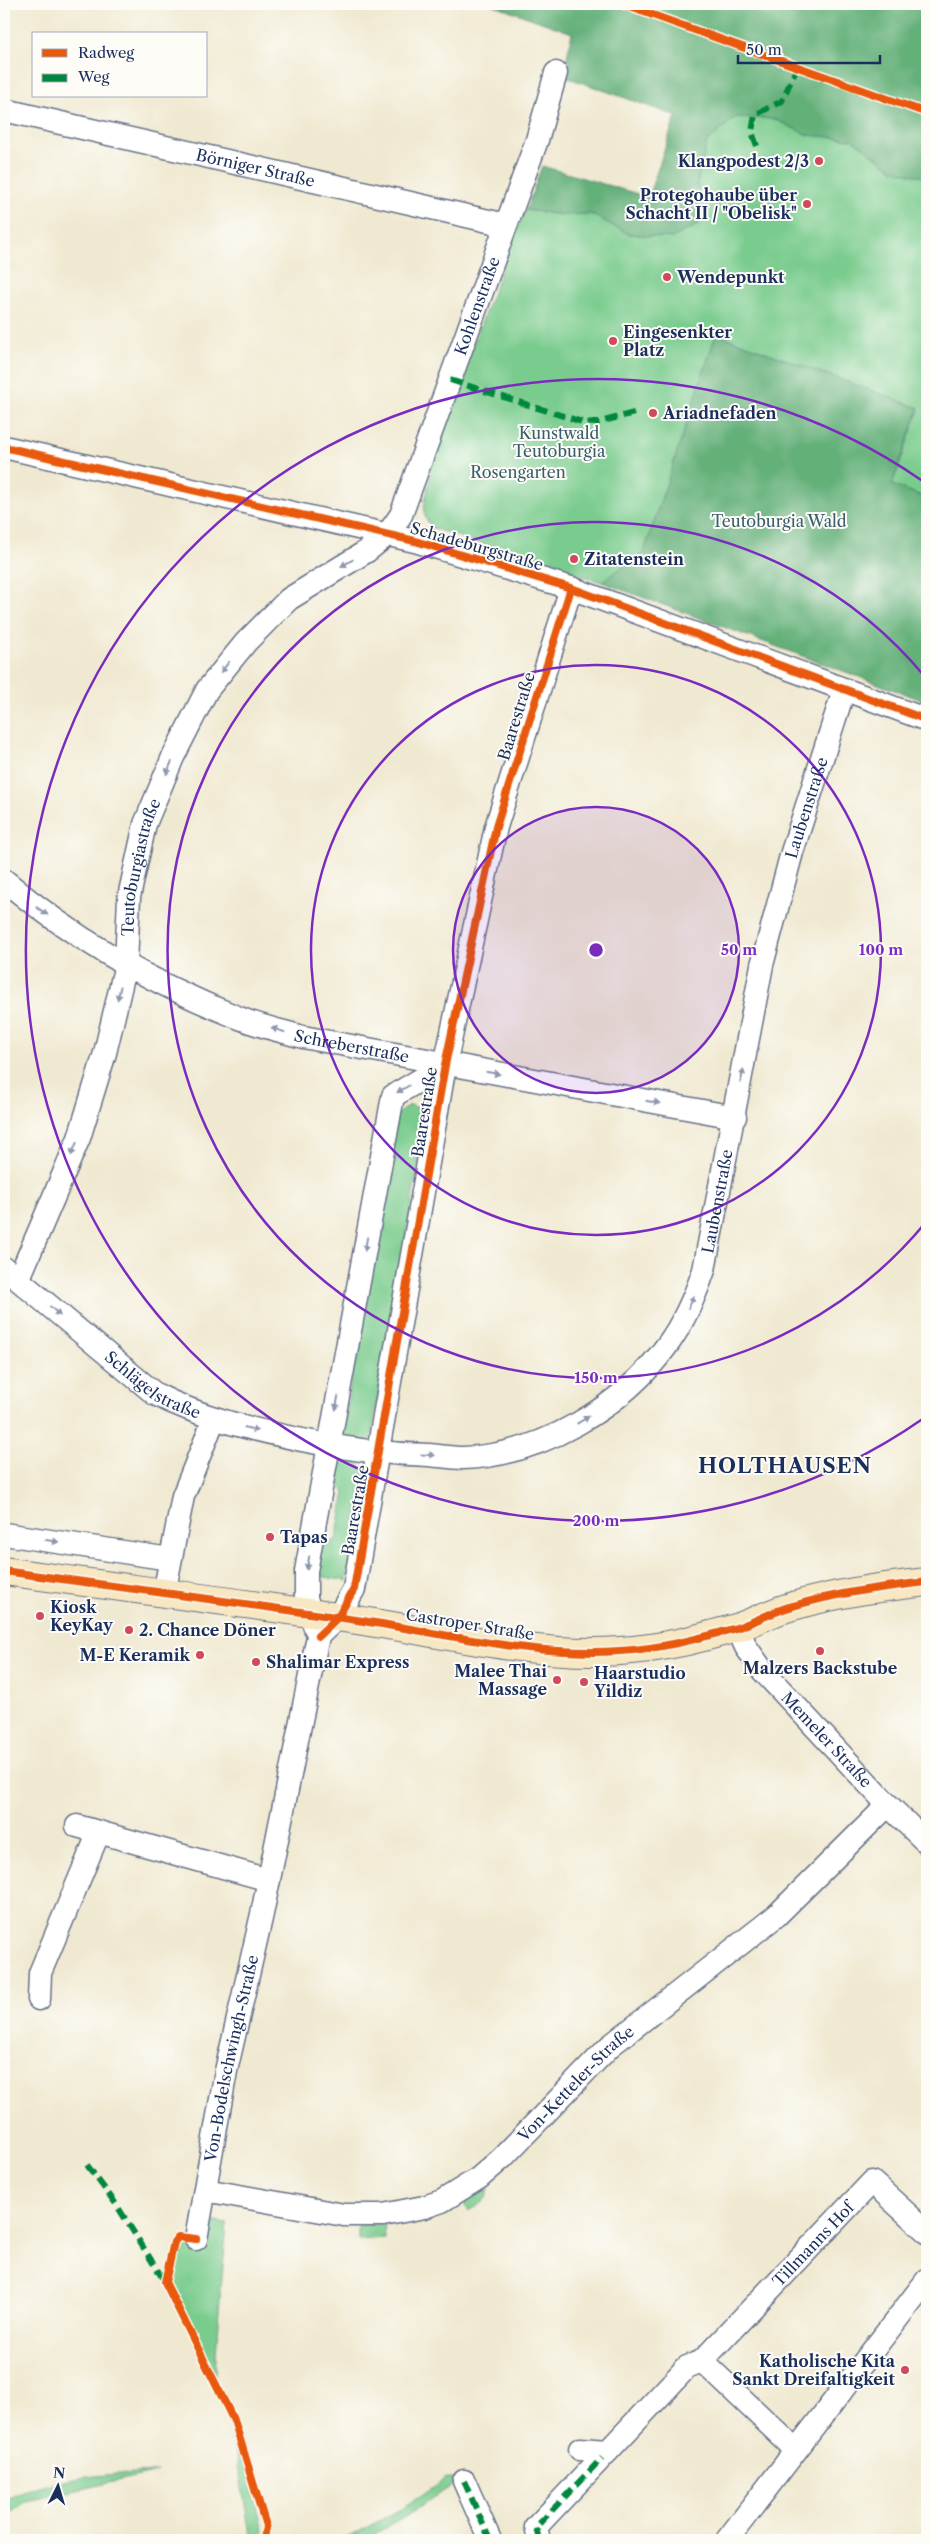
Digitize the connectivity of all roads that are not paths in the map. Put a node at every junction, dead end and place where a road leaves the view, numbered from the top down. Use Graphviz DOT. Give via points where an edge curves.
graph roads {
  1 [pos="556,73"];
  2 [pos="4,110"];
  3 [pos="506,225"];
  4 [pos="4,447"];
  5 [pos="387,535"];
  6 [pos="571,588"];
  7 [pos="844,690"];
  8 [pos="927,720"];
  9 [pos="4,880"];
  10 [pos="126,964"];
  11 [pos="446,1065"];
  12 [pos="735,1117"];
  13 [pos="11,1273"];
  14 [pos="214,1419"];
  15 [pos="330,1446"];
  16 [pos="379,1453"];
  17 [pos="4,1534"];
  18 [pos="170,1559"];
  19 [pos="4,1571"];
  20 [pos="927,1582"];
  21 [pos="164,1594"];
  22 [pos="338,1617"];
  23 [pos="313,1624"];
  24 [pos="737,1627"];
  25 [pos="888,1805"];
  26 [pos="77,1826"];
  27 [pos="99,1832"];
  28 [pos="927,1843"];
  29 [pos="269,1880"];
  30 [pos="39,1999"];
  31 [pos="205,2190"];
  32 [pos="927,2232"];
  33 [pos="196,2239"];
  34 [pos="927,2280"];
  35 [pos="702,2361"];
  36 [pos="580,2449"];
  37 [pos="796,2449"];
  38 [pos="605,2455"];
  39 [pos="464,2481"];
  40 [pos="490,2540"];
  41 [pos="539,2540"];
  42 [pos="727,2540"];
  1 -- 3 [label="street, Kohlenstraße" via="537,140"];
  2 -- 3 [label="street, Börniger Straße"];
  3 -- 5 [label="street, Kohlenstraße" via="401,515"];
  4 -- 5 [label="street, Schadeburgstraße"];
  5 -- 6 [label="street, Schadeburgstraße"];
  5 -- 10 [label="street, Teutoburgiastraße, one-way" via="290,599 246,642 207,690 173,757 145,824 129,897"];
  6 -- 7 [label="street, Schadeburgstraße"];
  6 -- 11 [label="street, Baarestraße" via="496,827"];
  7 -- 8 [label="street, Schadeburgstraße"];
  12 -- 7 [label="street, Laubenstraße, one-way" via="771,931 824,747"];
  9 -- 10 [label="street, Schreberstraße, one-way" via="31,904 76,935"];
  11 -- 10 [label="street, Schreberstraße, one-way" via="303,1037 239,1018 178,992"];
  10 -- 13 [label="street, Teutoburgiastraße, one-way" via="105,1053 78,1138"];
  11 -- 12 [label="street, Schreberstraße, one-way"];
  11 -- 15 [label="street, Baarestraße, one-way" via="393,1096"];
  11 -- 16 [label="street, Baarestraße"];
  16 -- 12 [label="street, Laubenstraße, one-way" via="463,1458 525,1446 574,1426 626,1389 668,1344 697,1291 711,1245"];
  13 -- 14 [label="street, Schlägelstraße, one-way" via="155,1394"];
  14 -- 15 [label="street, Schlägelstraße, one-way"];
  14 -- 18 [label="street" via="183,1496"];
  15 -- 16 [label="street, Laubenstraße"];
  15 -- 23 [label="street, Baarestraße, one-way" via="306,1571 306,1598"];
  16 -- 22 [label="street, Baarestraße" via="354,1589"];
  17 -- 18 [label="street, one-way"];
  18 -- 21 [label="street"];
  19 -- 21 [label="main road, Castroper Straße"];
  20 -- 24 [label="main road, Castroper Straße" via="810,1601"];
  21 -- 23 [label="main road, Castroper Straße"];
  22 -- 23 [label="main road, Castroper Straße"];
  22 -- 24 [label="main road, Castroper Straße" via="513,1646 593,1652 621,1652 676,1644"];
  23 -- 29 [label="street, Von-Bodelschwingh-Straße"];
  24 -- 25 [label="street, Memeler Straße" via="763,1671"];
  25 -- 28 [label="street, Memeler Straße"];
  25 -- 31 [label="street, Von-Ketteler-Straße" via="776,1916 610,2046 502,2158 448,2198 403,2213 364,2216"];
  26 -- 27 [label="street"];
  27 -- 29 [label="street"];
  27 -- 30 [label="street" via="40,1973"];
  29 -- 31 [label="street, Von-Bodelschwingh-Straße" via="226,2071"];
  31 -- 33 [label="street, Von-Bodelschwingh-Straße"];
  32 -- 35 [label="street, Tillmanns Hof" via="872,2182"];
  34 -- 37 [label="street"];
  35 -- 37 [label="street"];
  35 -- 38 [label="street, Tillmanns Hof" via="687,2367"];
  36 -- 38 [label="street"];
  37 -- 42 [label="street"];
  38 -- 41 [label="street, Tillmanns Hof" via="536,2527"];
  39 -- 40 [label="street"];
}
